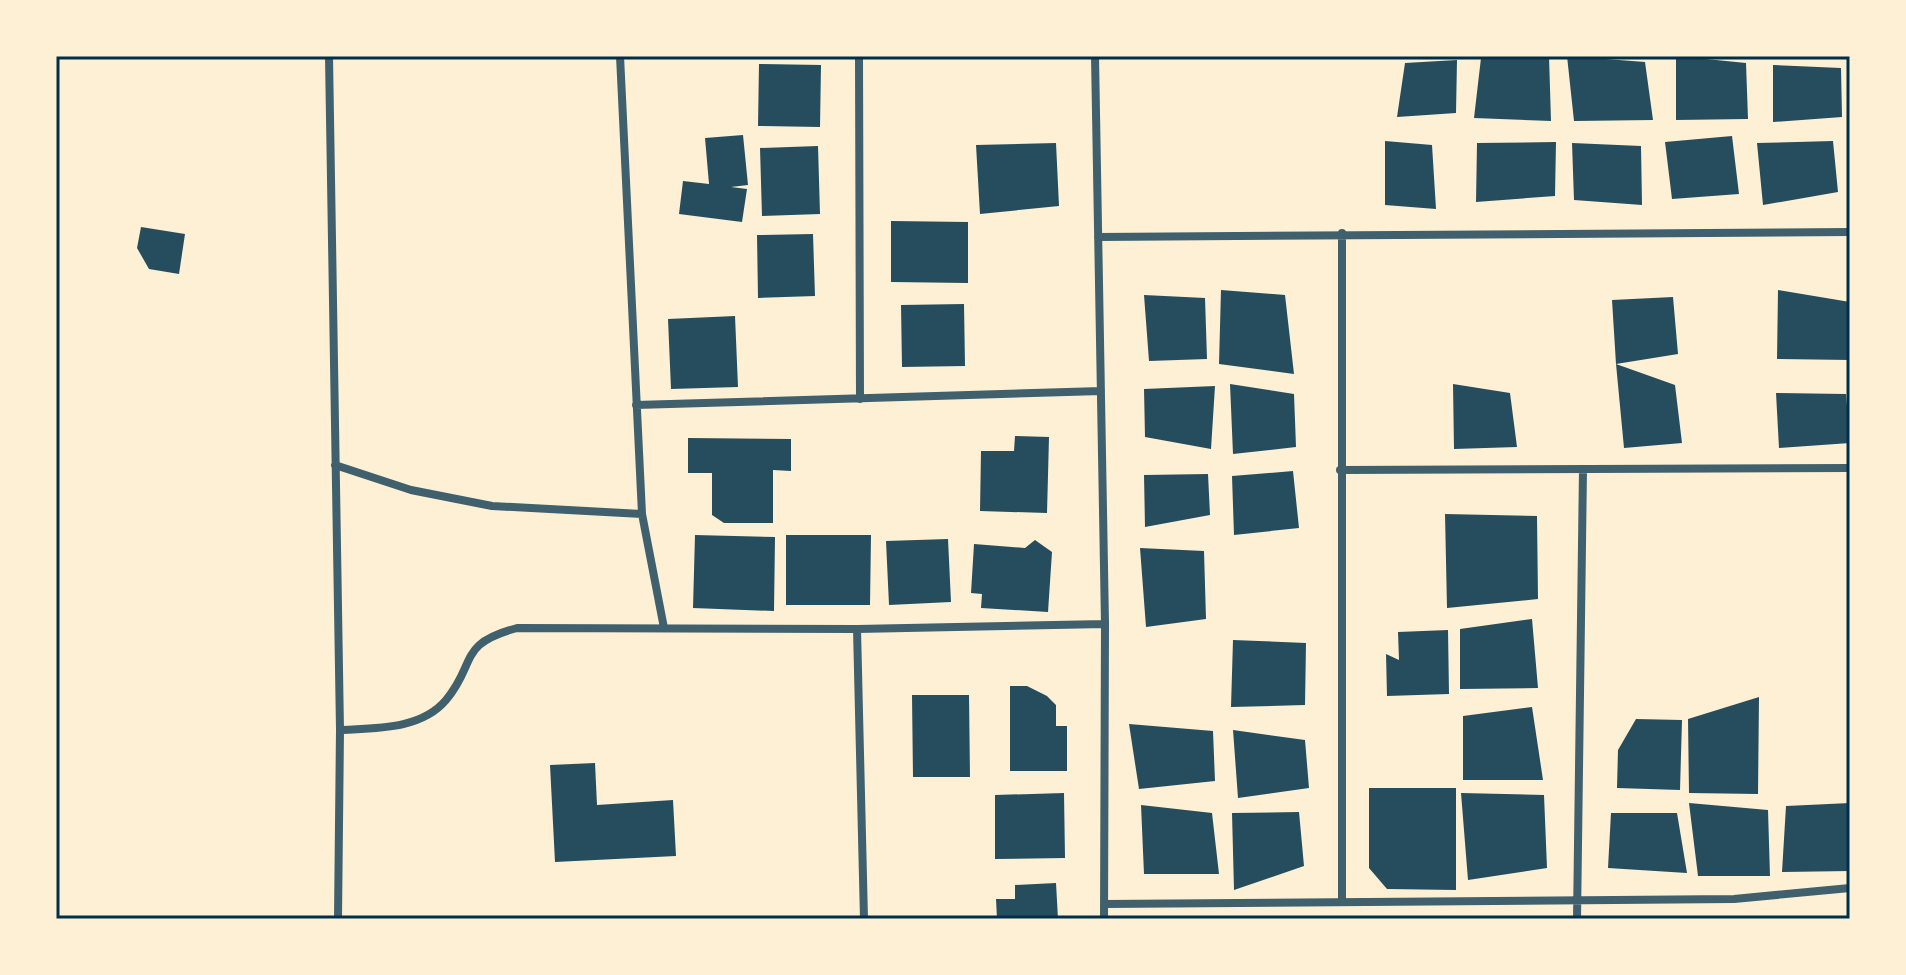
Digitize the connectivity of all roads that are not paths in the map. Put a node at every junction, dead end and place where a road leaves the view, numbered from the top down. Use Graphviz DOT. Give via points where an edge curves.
graph roads {
  1 [pos="329,56"];
  2 [pos="620,56"];
  3 [pos="859,56"];
  4 [pos="1095,56"];
  5 [pos="1850,232"];
  6 [pos="1342,233"];
  7 [pos="1098,237"];
  8 [pos="1101,391"];
  9 [pos="860,399"];
  10 [pos="636,405"];
  11 [pos="335,465"];
  12 [pos="1850,468"];
  13 [pos="1583,469"];
  14 [pos="1340,470"];
  15 [pos="642,514"];
  16 [pos="1105,624"];
  17 [pos="664,628"];
  18 [pos="857,629"];
  19 [pos="340,730"];
  20 [pos="1850,888"];
  21 [pos="1577,899"];
  22 [pos="1342,902"];
  23 [pos="1104,904"];
  24 [pos="338,919"];
  25 [pos="864,919"];
  26 [pos="1104,919"];
  27 [pos="1577,919"];
  1 -- 11 [label="street"];
  2 -- 10 [label="street"];
  3 -- 9 [label="street"];
  4 -- 7 [label="street"];
  5 -- 6 [label="street"];
  6 -- 7 [label="street"];
  6 -- 14 [label="street"];
  7 -- 8 [label="street"];
  8 -- 9 [label="street"];
  8 -- 16 [label="street"];
  9 -- 10 [label="street"];
  10 -- 15 [label="street"];
  11 -- 15 [label="street" via="411,490 492,506"];
  11 -- 19 [label="street"];
  12 -- 13 [label="street"];
  13 -- 14 [label="street"];
  13 -- 21 [label="street"];
  14 -- 22 [label="street"];
  15 -- 17 [label="street"];
  16 -- 18 [label="street"];
  16 -- 23 [label="street"];
  17 -- 18 [label="street"];
  17 -- 19 [label="street" via="517,628 490,635 470,655 446,701 421,717 394,727"];
  18 -- 25 [label="street"];
  19 -- 24 [label="street"];
  20 -- 21 [label="street" via="1734,899"];
  21 -- 22 [label="street"];
  21 -- 27 [label="street"];
  22 -- 23 [label="street"];
  23 -- 26 [label="street"];
}
